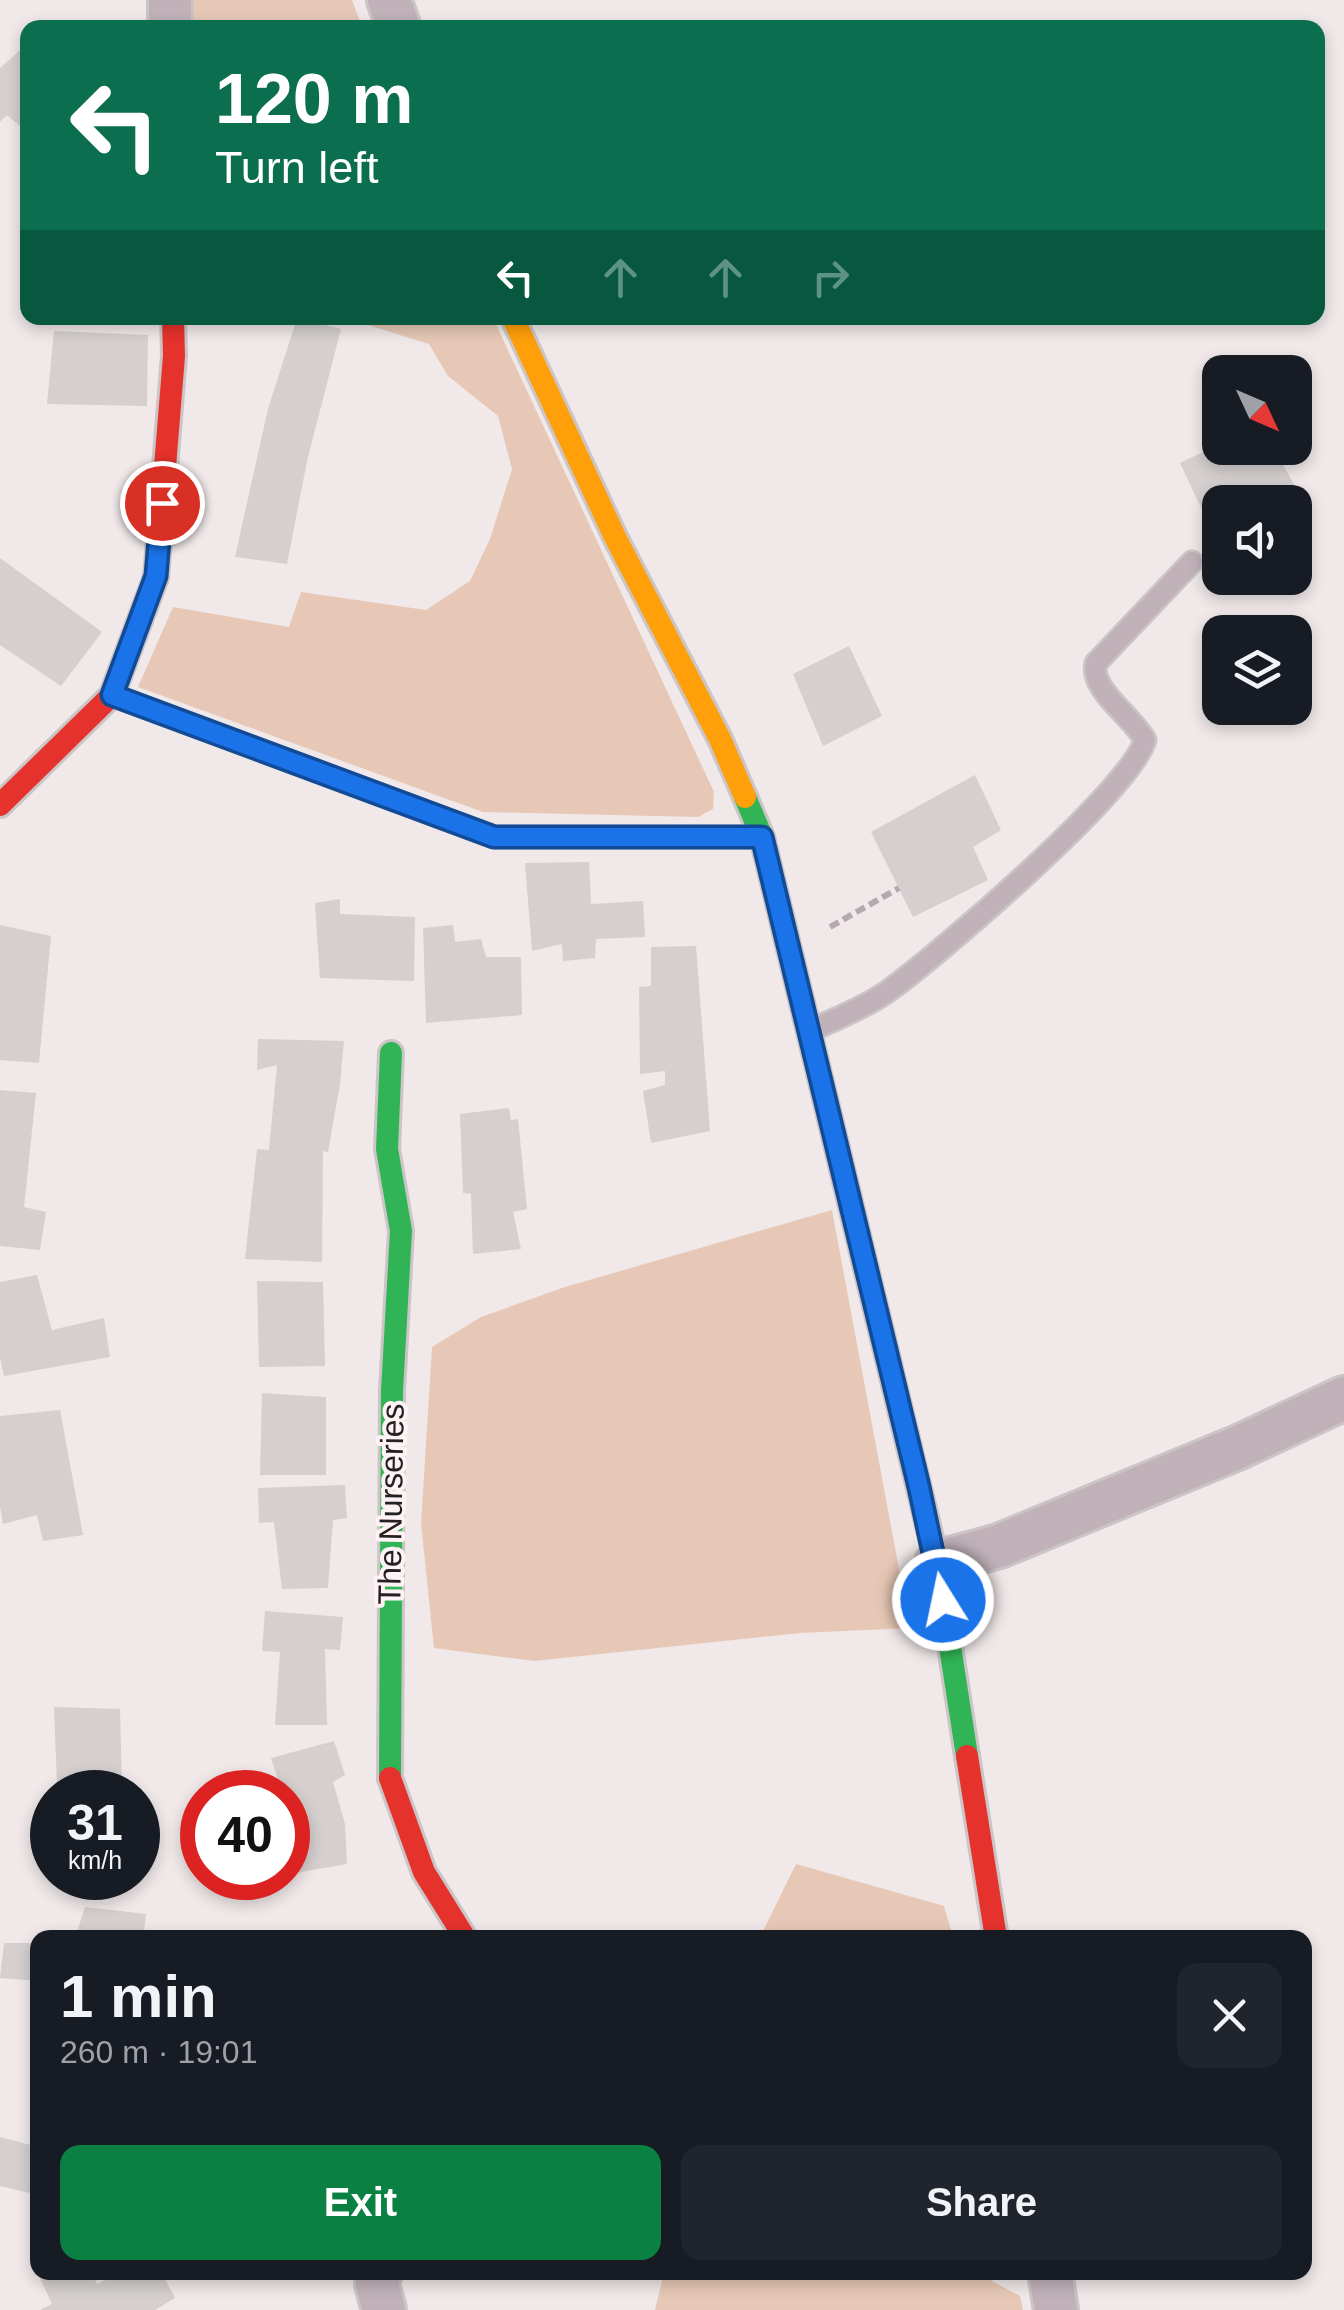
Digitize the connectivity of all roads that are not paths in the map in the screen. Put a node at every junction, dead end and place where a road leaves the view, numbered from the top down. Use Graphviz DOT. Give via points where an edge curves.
graph roads {
  1 [pos="173,325"];
  2 [pos="516,325"];
  3 [pos="1192,562"];
  4 [pos="112,695"];
  5 [pos="0,805"];
  6 [pos="762,837"];
  7 [pos="810,1030"];
  8 [pos="390,1053"];
  9 [pos="1344,1398"];
  10 [pos="937,1563"];
  11 [pos="461,1930"];
  12 [pos="995,1930"];
  13 [pos="378,2280"];
  14 [pos="1051,2280"];
  15 [pos="384,2310"];
  16 [pos="1056,2310"];
  1 -- 4 [label="street" via="156,576"];
  2 -- 6 [label="street"];
  3 -- 7 [label="lane" via="1093,670 1144,740 1119,780 930,958 875,1000"];
  4 -- 5 [label="street"];
  4 -- 6 [label="lane" via="494,837"];
  6 -- 7 [label="street"];
  7 -- 10 [label="street"];
  8 -- 11 [label="street, The Nurseries" via="386,1149 402,1231 392,1409 389,1776 424,1872"];
  9 -- 10 [label="street" via="999,1546"];
  10 -- 12 [label="street"];
  13 -- 15 [label="street"];
  14 -- 16 [label="street"];
}
